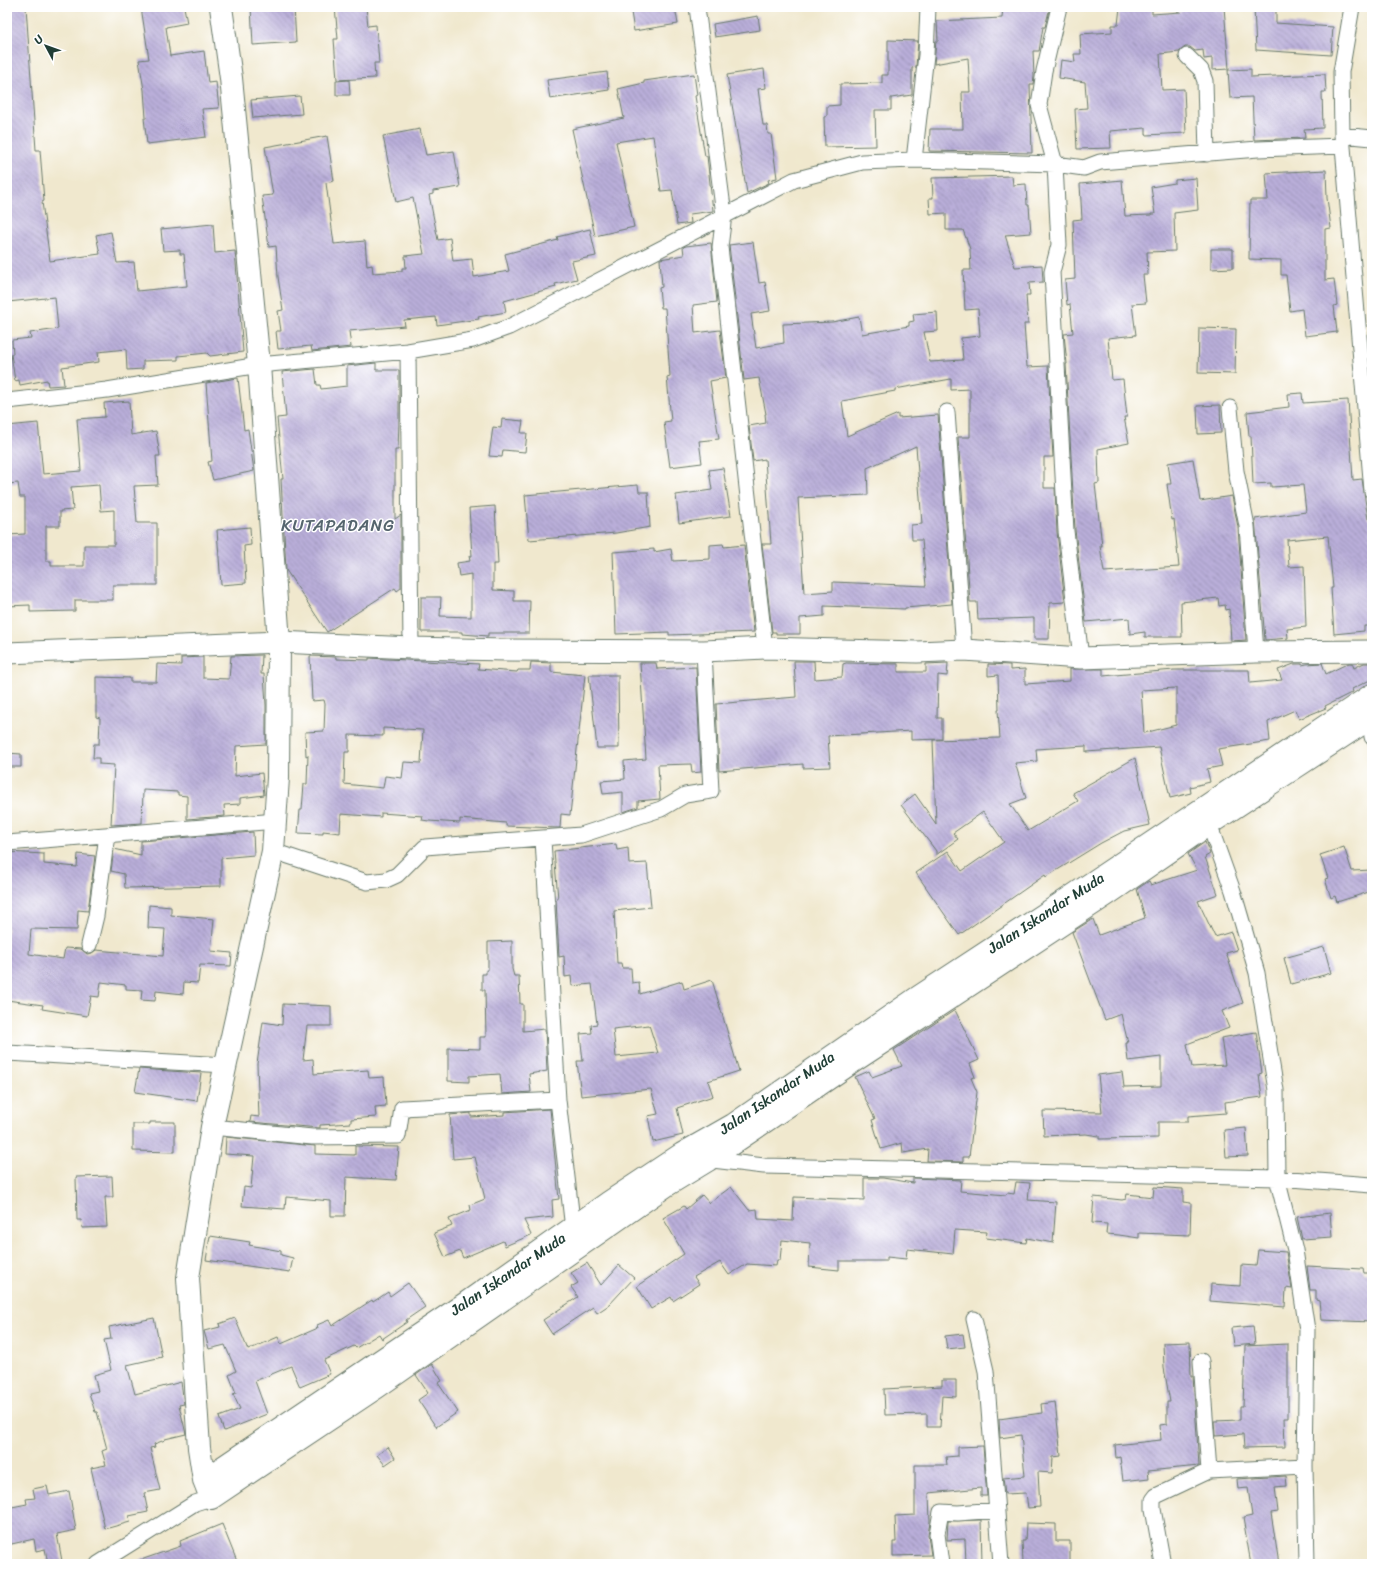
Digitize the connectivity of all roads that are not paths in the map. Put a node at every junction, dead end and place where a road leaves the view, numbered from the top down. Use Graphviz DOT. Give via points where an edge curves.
graph roads {
  1 [pos="221,7"];
  2 [pos="697,7"];
  3 [pos="928,7"];
  4 [pos="1059,7"];
  5 [pos="1352,7"];
  6 [pos="1187,56"];
  7 [pos="1372,138"];
  8 [pos="1343,141"];
  9 [pos="1207,154"];
  10 [pos="914,160"];
  11 [pos="1055,164"];
  12 [pos="724,216"];
  13 [pos="408,351"];
  14 [pos="259,365"];
  15 [pos="7,398"];
  16 [pos="1230,408"];
  17 [pos="947,412"];
  18 [pos="1372,490"];
  19 [pos="279,642"];
  20 [pos="412,648"];
  21 [pos="765,648"];
  22 [pos="964,650"];
  23 [pos="704,651"];
  24 [pos="1372,651"];
  25 [pos="1256,652"];
  26 [pos="7,653"];
  27 [pos="1081,658"];
  28 [pos="1372,695"];
  29 [pos="1371,724"];
  30 [pos="276,821"];
  31 [pos="1209,824"];
  32 [pos="107,836"];
  33 [pos="543,839"];
  34 [pos="7,843"];
  35 [pos="273,852"];
  36 [pos="89,945"];
  37 [pos="7,1053"];
  38 [pos="226,1065"];
  39 [pos="558,1100"];
  40 [pos="212,1127"];
  41 [pos="682,1154"];
  42 [pos="708,1160"];
  43 [pos="1277,1178"];
  44 [pos="1372,1185"];
  45 [pos="573,1229"];
  46 [pos="471,1311"];
  47 [pos="974,1319"];
  48 [pos="1201,1361"];
  49 [pos="1305,1466"];
  50 [pos="1209,1471"];
  51 [pos="203,1494"];
  52 [pos="997,1510"];
  53 [pos="98,1564"];
  54 [pos="941,1564"];
  55 [pos="1001,1564"];
  56 [pos="1163,1564"];
  57 [pos="1307,1564"];
  1 -- 14 [label="highway"];
  2 -- 12 [label="street"];
  3 -- 10 [label="street" via="926,55"];
  4 -- 11 [label="street" via="1039,105"];
  5 -- 8 [label="street" via="1341,72"];
  6 -- 9 [label="street" via="1201,70 1205,81"];
  7 -- 8 [label="street"];
  8 -- 9 [label="street"];
  8 -- 18 [label="street"];
  9 -- 11 [label="street" via="1100,162 1084,168"];
  10 -- 11 [label="street"];
  10 -- 12 [label="street" via="862,162 794,180"];
  11 -- 27 [label="street" via="1059,245 1052,272 1066,531"];
  12 -- 13 [label="street" via="509,327 473,340"];
  12 -- 21 [label="street" via="720,247"];
  13 -- 14 [label="street"];
  13 -- 20 [label="street"];
  14 -- 15 [label="street" via="107,390"];
  14 -- 19 [label="highway"];
  16 -- 25 [label="street" via="1236,471 1247,526"];
  17 -- 22 [label="street"];
  19 -- 20 [label="street"];
  19 -- 26 [label="street"];
  19 -- 30 [label="highway"];
  20 -- 23 [label="street"];
  21 -- 22 [label="street" via="917,652"];
  21 -- 23 [label="street"];
  22 -- 27 [label="street"];
  23 -- 33 [label="street" via="711,791 684,794 662,809 581,835"];
  24 -- 25 [label="street"];
  25 -- 27 [label="street"];
  28 -- 41 [label="highway, Jalan Iskandar Muda" via="914,1000 733,1125"];
  29 -- 31 [label="highway, Jalan Iskandar Muda"];
  30 -- 32 [label="street"];
  30 -- 35 [label="highway"];
  31 -- 42 [label="highway, Jalan Iskandar Muda" via="1109,894"];
  31 -- 43 [label="street" via="1233,891 1257,973 1276,1090"];
  32 -- 34 [label="street"];
  32 -- 36 [label="street" via="96,916"];
  33 -- 35 [label="street" via="425,847 397,875 386,880 367,882"];
  33 -- 39 [label="street"];
  35 -- 38 [label="highway"];
  37 -- 38 [label="street"];
  38 -- 40 [label="highway"];
  39 -- 40 [label="street" via="402,1108 398,1136 312,1137"];
  39 -- 45 [label="street"];
  40 -- 51 [label="highway" via="188,1278 192,1365"];
  41 -- 42 [label="street"];
  41 -- 45 [label="highway, Jalan Iskandar Muda"];
  42 -- 43 [label="street" via="772,1166"];
  42 -- 46 [label="highway, Jalan Iskandar Muda"];
  43 -- 44 [label="street"];
  43 -- 49 [label="street" via="1295,1250 1307,1330"];
  45 -- 46 [label="highway, Jalan Iskandar Muda"];
  46 -- 51 [label="highway, Jalan Iskandar Muda"];
  47 -- 52 [label="street" via="986,1371"];
  48 -- 50 [label="street"];
  49 -- 50 [label="street"];
  49 -- 57 [label="street"];
  50 -- 56 [label="street" via="1153,1500 1152,1509"];
  51 -- 53 [label="street, Jalan Iskandar Muda"];
  52 -- 54 [label="street" via="940,1512 937,1534"];
  52 -- 55 [label="street"];
}
